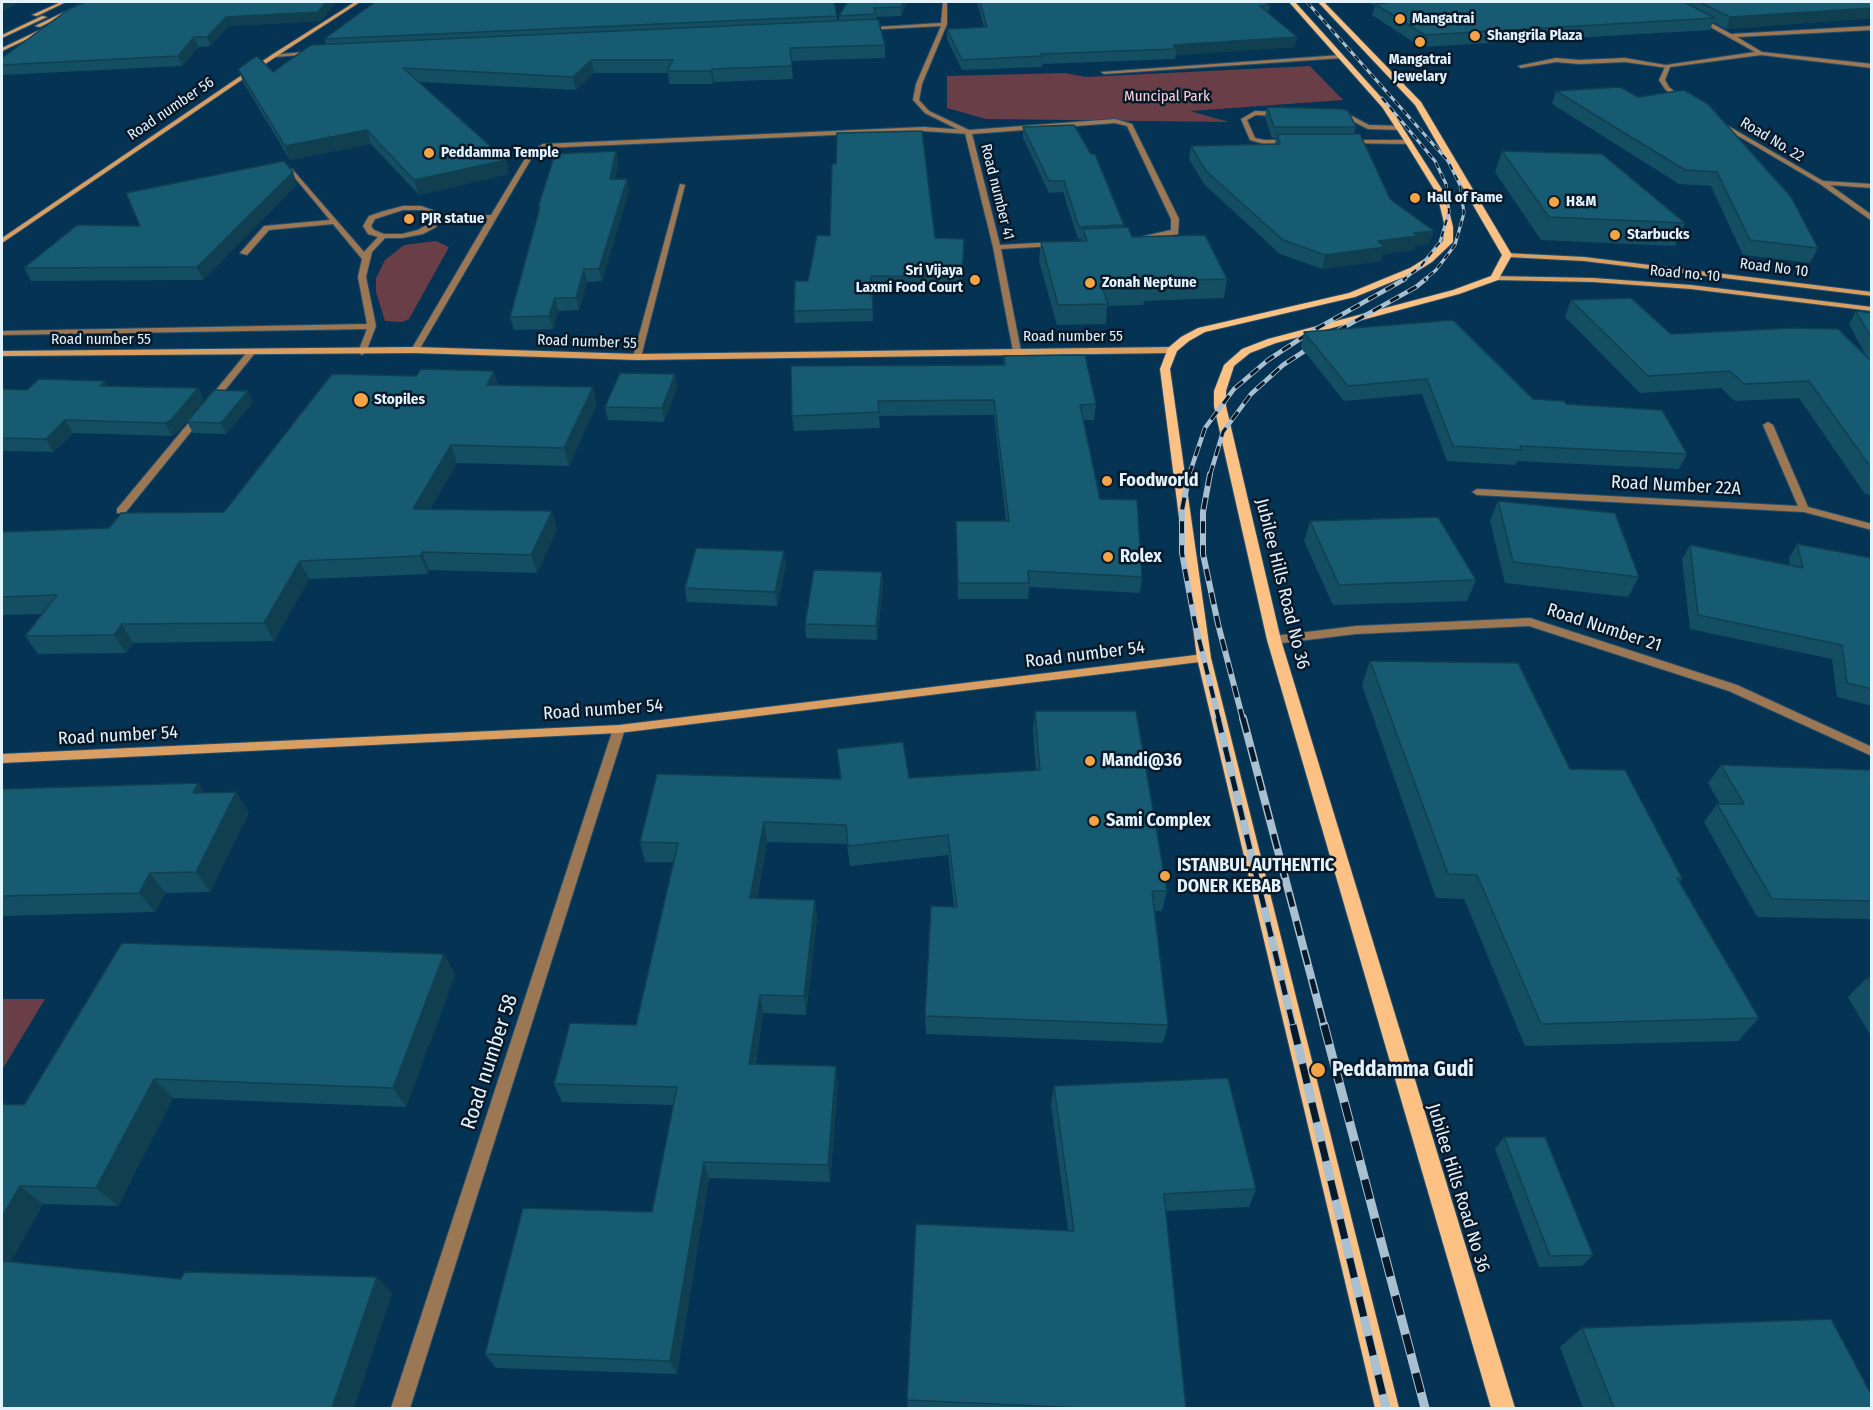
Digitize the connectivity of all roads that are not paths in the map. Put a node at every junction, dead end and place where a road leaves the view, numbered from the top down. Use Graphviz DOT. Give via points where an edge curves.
graph roads {
  1 [pos="64,2"];
  2 [pos="75,2"];
  3 [pos="88,2"];
  4 [pos="100,2"];
  5 [pos="358,2"];
  6 [pos="945,2"];
  7 [pos="1292,2"];
  8 [pos="1321,2"];
  9 [pos="1688,13"];
  10 [pos="944,24"];
  11 [pos="860,28"];
  12 [pos="1872,28"];
  13 [pos="2,32"];
  14 [pos="1730,36"];
  15 [pos="2,37"];
  16 [pos="2,45"];
  17 [pos="2,50"];
  18 [pos="323,52"];
  19 [pos="1761,53"];
  20 [pos="275,55"];
  21 [pos="1341,57"];
  22 [pos="1521,66"];
  23 [pos="1668,66"];
  24 [pos="1872,66"];
  25 [pos="1104,72"];
  26 [pos="1688,104"];
  27 [pos="1288,114"];
  28 [pos="1332,115"];
  29 [pos="1709,116"];
  30 [pos="1368,127"];
  31 [pos="1400,128"];
  32 [pos="968,132"];
  33 [pos="1298,142"];
  34 [pos="1343,142"];
  35 [pos="1376,142"];
  36 [pos="1409,142"];
  37 [pos="292,171"];
  38 [pos="1822,183"];
  39 [pos="682,185"];
  40 [pos="1872,186"];
  41 [pos="494,217"];
  42 [pos="438,218"];
  43 [pos="1872,219"];
  44 [pos="335,222"];
  45 [pos="383,236"];
  46 [pos="2,241"];
  47 [pos="1127,241"];
  48 [pos="1068,244"];
  49 [pos="997,247"];
  50 [pos="244,253"];
  51 [pos="1507,255"];
  52 [pos="366,259"];
  53 [pos="1584,259"];
  54 [pos="1495,279"];
  55 [pos="1593,280"];
  56 [pos="1872,294"];
  57 [pos="1872,309"];
  58 [pos="372,326"];
  59 [pos="2,333"];
  60 [pos="415,350"];
  61 [pos="1172,350"];
  62 [pos="1017,351"];
  63 [pos="362,352"];
  64 [pos="251,353"];
  65 [pos="2,354"];
  66 [pos="637,357"];
  67 [pos="1768,425"];
  68 [pos="1477,492"];
  69 [pos="1804,509"];
  70 [pos="121,511"];
  71 [pos="1872,527"];
  72 [pos="1274,640"];
  73 [pos="1204,658"];
  74 [pos="619,729"];
  75 [pos="1872,752"];
  76 [pos="2,759"];
  77 [pos="400,1408"];
  78 [pos="1387,1408"];
  79 [pos="1503,1408"];
  1 -- 13 [label="street"];
  2 -- 15 [label="street"];
  3 -- 16 [label="street"];
  4 -- 17 [label="street"];
  5 -- 20 [label="street, Road number 56"];
  6 -- 10 [label="street, Road number 41"];
  7 -- 21 [label="main road" via="1324,32"];
  8 -- 51 [label="main road" via="1418,104"];
  9 -- 14 [label="street"];
  10 -- 11 [label="street"];
  10 -- 32 [label="street, Road number 41" via="916,100 927,112"];
  12 -- 14 [label="street"];
  14 -- 19 [label="street"];
  18 -- 20 [label="street"];
  19 -- 23 [label="street"];
  19 -- 24 [label="street"];
  20 -- 46 [label="street, Road number 56"];
  21 -- 25 [label="street"];
  21 -- 31 [label="main road"];
  22 -- 23 [label="street" via="1556,60 1625,60"];
  23 -- 26 [label="street" via="1662,80"];
  27 -- 33 [label="street" via="1255,113 1244,119 1252,139"];
  28 -- 30 [label="street" via="1348,116"];
  29 -- 38 [label="street, Road No. 22"];
  30 -- 31 [label="street"];
  30 -- 35 [label="street"];
  31 -- 36 [label="main road"];
  32 -- 41 [label="street" via="923,129 543,146 531,153"];
  32 -- 47 [label="street" via="1115,121 1130,125 1175,219 1175,232"];
  32 -- 49 [label="street, Road number 41"];
  34 -- 35 [label="street"];
  35 -- 36 [label="street"];
  36 -- 61 [label="main road" via="1441,194 1449,227 1448,242 1440,250 1413,270 1352,295 1202,330"];
  37 -- 44 [label="street"];
  38 -- 40 [label="street"];
  38 -- 43 [label="street, Road No. 22"];
  39 -- 66 [label="street"];
  41 -- 42 [label="street"];
  41 -- 60 [label="street"];
  42 -- 45 [label="street" via="420,232"];
  42 -- 45 [label="street" via="421,208 386,212 372,218 367,226 370,232"];
  44 -- 50 [label="street" via="267,228"];
  44 -- 52 [label="street"];
  45 -- 52 [label="street" via="368,251"];
  48 -- 49 [label="street"];
  49 -- 62 [label="street, Road number 41"];
  51 -- 53 [label="street, Road No 10"];
  51 -- 54 [label="main road"];
  52 -- 58 [label="street" via="362,277"];
  53 -- 55 [label="street" via="1570,264 1570,269"];
  53 -- 56 [label="street, Road No 10"];
  54 -- 55 [label="street, Road no. 10"];
  54 -- 72 [label="main road, Jubilee Hills Road No 36" via="1272,341 1246,351 1229,365 1220,391 1220,406"];
  55 -- 57 [label="street, Road no. 10" via="1691,287"];
  58 -- 59 [label="street"];
  58 -- 63 [label="street"];
  60 -- 63 [label="street, Road number 55"];
  60 -- 66 [label="street, Road number 55"];
  61 -- 62 [label="street, Road number 55"];
  61 -- 73 [label="main road" via="1165,369"];
  62 -- 66 [label="street, Road number 55"];
  63 -- 64 [label="street, Road number 55"];
  64 -- 65 [label="street, Road number 55"];
  64 -- 70 [label="street"];
  67 -- 69 [label="street"];
  68 -- 69 [label="street, Road Number 22A"];
  69 -- 71 [label="street, Road Number 22A"];
  72 -- 75 [label="street, Road Number 21" via="1356,630 1530,622 1733,688"];
  72 -- 79 [label="main road, Jubilee Hills Road No 36"];
  73 -- 74 [label="street, Road number 54"];
  73 -- 78 [label="main road"];
  74 -- 76 [label="street, Road number 54"];
  74 -- 77 [label="street, Road number 58"];
}
